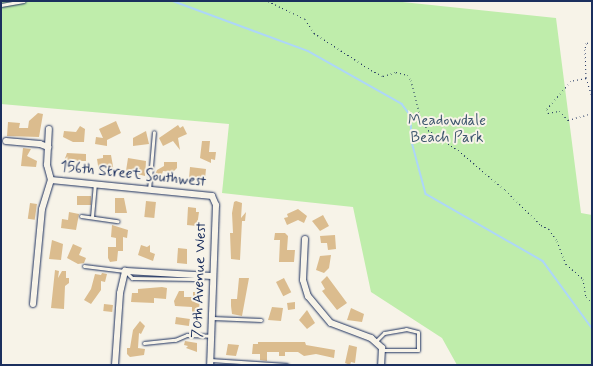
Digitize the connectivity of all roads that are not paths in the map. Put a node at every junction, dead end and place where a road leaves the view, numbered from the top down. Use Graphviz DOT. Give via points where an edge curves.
graph roads {
  1 [pos="24,1"];
  2 [pos="1,5"];
  3 [pos="48,129"];
  4 [pos="154,132"];
  5 [pos="6,141"];
  6 [pos="48,147"];
  7 [pos="51,180"];
  8 [pos="95,185"];
  9 [pos="149,190"];
  10 [pos="212,196"];
  11 [pos="81,216"];
  12 [pos="92,218"];
  13 [pos="118,221"];
  14 [pos="305,239"];
  15 [pos="84,266"];
  16 [pos="125,270"];
  17 [pos="213,276"];
  18 [pos="33,304"];
  19 [pos="212,318"];
  20 [pos="261,320"];
  21 [pos="211,336"];
  22 [pos="375,342"];
  23 [pos="144,343"];
  24 [pos="382,349"];
  25 [pos="210,362"];
  26 [pos="115,365"];
  27 [pos="287,365"];
  28 [pos="381,365"];
  1 -- 2 [label="lane"];
  3 -- 6 [label="street"];
  4 -- 9 [label="lane"];
  5 -- 6 [label="street" via="42,144"];
  6 -- 7 [label="street" via="47,165"];
  7 -- 8 [label="street, 156th Street Southwest"];
  7 -- 18 [label="street" via="42,209"];
  8 -- 9 [label="street, 156th Street Southwest"];
  8 -- 12 [label="lane"];
  9 -- 10 [label="street, 156th Street Southwest"];
  10 -- 17 [label="street, 70th Avenue West" via="216,205"];
  11 -- 12 [label="lane"];
  12 -- 13 [label="lane"];
  14 -- 22 [label="street" via="303,280 308,296 331,323"];
  15 -- 16 [label="lane"];
  16 -- 17 [label="street"];
  16 -- 26 [label="street" via="120,292"];
  17 -- 19 [label="street, 70th Avenue West"];
  19 -- 20 [label="lane"];
  19 -- 21 [label="street, 70th Avenue West"];
  21 -- 23 [label="lane" via="188,335 175,340"];
  21 -- 25 [label="street, 70th Avenue West"];
  22 -- 24 [label="street"];
  22 -- 24 [label="lane" via="384,333 406,329 418,332 418,350"];
  24 -- 28 [label="street"];
  25 -- 27 [label="lane"];
}
